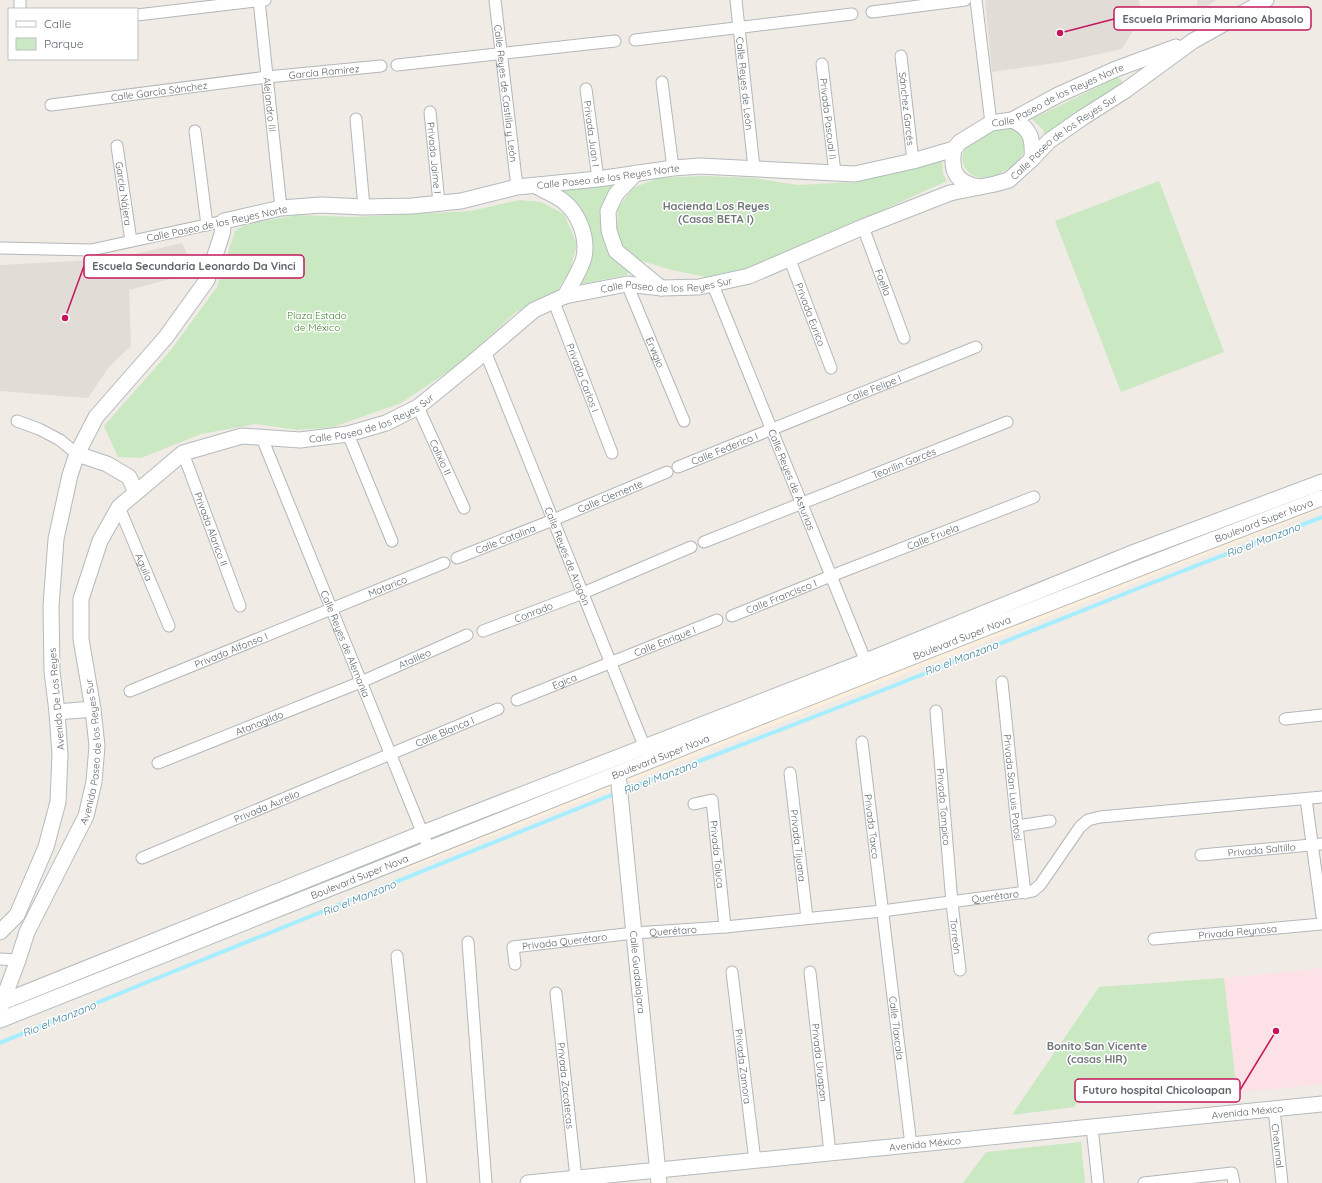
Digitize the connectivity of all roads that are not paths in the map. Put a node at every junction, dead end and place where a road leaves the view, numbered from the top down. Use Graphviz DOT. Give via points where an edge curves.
graph roads {
  1 [pos="261,0"];
  2 [pos="495,0"];
  3 [pos="736,0"];
  4 [pos="965,0"];
  5 [pos="976,0"];
  6 [pos="1266,0"];
  7 [pos="872,12"];
  8 [pos="852,14"];
  9 [pos="138,15"];
  10 [pos="739,28"];
  11 [pos="635,40"];
  12 [pos="615,41"];
  13 [pos="1193,41"];
  14 [pos="501,53"];
  15 [pos="901,56"];
  16 [pos="822,64"];
  17 [pos="397,65"];
  18 [pos="381,66"];
  19 [pos="267,77"];
  20 [pos="662,82"];
  21 [pos="586,89"];
  22 [pos="51,105"];
  23 [pos="430,112"];
  24 [pos="356,119"];
  25 [pos="1012,120"];
  26 [pos="991,123"];
  27 [pos="195,131"];
  28 [pos="117,146"];
  29 [pos="954,149"];
  30 [pos="1032,159"];
  31 [pos="912,161"];
  32 [pos="674,168"];
  33 [pos="754,168"];
  34 [pos="636,173"];
  35 [pos="835,173"];
  36 [pos="598,178"];
  37 [pos="536,186"];
  38 [pos="517,187"];
  39 [pos="979,187"];
  40 [pos="439,203"];
  41 [pos="364,207"];
  42 [pos="281,208"];
  43 [pos="224,221"];
  44 [pos="207,225"];
  45 [pos="863,227"];
  46 [pos="131,241"];
  47 [pos="2,248"];
  48 [pos="790,260"];
  49 [pos="627,284"];
  50 [pos="713,284"];
  51 [pos="662,288"];
  52 [pos="559,299"];
  53 [pos="904,338"];
  54 [pos="976,347"];
  55 [pos="485,351"];
  56 [pos="832,368"];
  57 [pos="418,407"];
  58 [pos="18,421"];
  59 [pos="684,421"];
  60 [pos="1007,422"];
  61 [pos="772,430"];
  62 [pos="348,434"];
  63 [pos="262,438"];
  64 [pos="182,453"];
  65 [pos="612,453"];
  66 [pos="76,454"];
  67 [pos="678,467"];
  68 [pos="667,472"];
  69 [pos="1322,482"];
  70 [pos="136,492"];
  71 [pos="1034,497"];
  72 [pos="1322,498"];
  73 [pos="802,504"];
  74 [pos="119,507"];
  75 [pos="464,508"];
  76 [pos="553,520"];
  77 [pos="392,541"];
  78 [pos="704,542"];
  79 [pos="691,547"];
  80 [pos="457,558"];
  81 [pos="444,563"];
  82 [pos="831,576"];
  83 [pos="583,593"];
  84 [pos="240,606"];
  85 [pos="332,610"];
  86 [pos="732,616"];
  87 [pos="718,620"];
  88 [pos="169,626"];
  89 [pos="483,631"];
  90 [pos="467,635"];
  91 [pos="611,663"];
  92 [pos="868,667"];
  93 [pos="361,682"];
  94 [pos="1002,682"];
  95 [pos="130,691"];
  96 [pos="517,700"];
  97 [pos="93,709"];
  98 [pos="498,709"];
  99 [pos="936,711"];
  100 [pos="57,712"];
  101 [pos="1322,715"];
  102 [pos="1285,719"];
  103 [pos="862,742"];
  104 [pos="645,746"];
  105 [pos="391,753"];
  106 [pos="650,761"];
  107 [pos="158,763"];
  108 [pos="790,774"];
  109 [pos="619,777"];
  110 [pos="1322,797"];
  111 [pos="1306,798"];
  112 [pos="694,804"];
  113 [pos="1050,821"];
  114 [pos="1017,826"];
  115 [pos="423,833"];
  116 [pos="1317,845"];
  117 [pos="430,849"];
  118 [pos="1201,856"];
  119 [pos="142,858"];
  120 [pos="1025,893"];
  121 [pos="952,903"];
  122 [pos="882,911"];
  123 [pos="1322,916"];
  124 [pos="807,918"];
  125 [pos="1322,924"];
  126 [pos="725,927"];
  127 [pos="0,932"];
  128 [pos="634,932"];
  129 [pos="1154,939"];
  130 [pos="468,942"];
  131 [pos="396,956"];
  132 [pos="0,959"];
  133 [pos="18,960"];
  134 [pos="515,964"];
  135 [pos="960,970"];
  136 [pos="732,972"];
  137 [pos="810,972"];
  138 [pos="556,993"];
  139 [pos="1,1004"];
  140 [pos="0,1020"];
  141 [pos="1322,1104"];
  142 [pos="1274,1109"];
  143 [pos="1092,1127"];
  144 [pos="911,1145"];
  145 [pos="830,1153"];
  146 [pos="755,1161"];
  147 [pos="658,1177"];
  148 [pos="576,1178"];
  149 [pos="609,1179"];
  150 [pos="549,1182"];
  151 [pos="421,1183"];
  152 [pos="486,1183"];
  153 [pos="528,1183"];
  154 [pos="1098,1183"];
  155 [pos="1144,1183"];
  156 [pos="1234,1183"];
  157 [pos="1282,1183"];
  1 -- 9 [label="street"];
  1 -- 19 [label="street, Alejandro III"];
  2 -- 14 [label="street, Calle Reyes de Castilla y León"];
  3 -- 10 [label="street, Calle Reyes de León"];
  4 -- 7 [label="street"];
  5 -- 26 [label="street"];
  6 -- 13 [label="street"];
  8 -- 10 [label="street"];
  10 -- 11 [label="street"];
  10 -- 33 [label="street, Calle Reyes de León"];
  12 -- 14 [label="street"];
  13 -- 25 [label="street, Calle Paseo de los Reyes Norte" via="1116,69 1058,95"];
  13 -- 30 [label="street, Calle Paseo de los Reyes Sur" via="1126,90 1049,141"];
  14 -- 17 [label="street"];
  14 -- 38 [label="street, Calle Reyes de Castilla y León"];
  15 -- 31 [label="street, Sánchez Garcés"];
  16 -- 35 [label="street, Privada Pascual II"];
  18 -- 19 [label="street, García Ramírez"];
  19 -- 22 [label="street, Calle García Sánchez"];
  19 -- 42 [label="street, Alejandro III"];
  20 -- 32 [label="street"];
  21 -- 36 [label="street, Privada Juan I"];
  23 -- 40 [label="street, Privada Jaime I"];
  24 -- 41 [label="street"];
  25 -- 26 [label="street, Calle Paseo de los Reyes Norte"];
  25 -- 30 [label="street" via="1022,125 1032,136"];
  26 -- 29 [label="street, Calle Paseo de los Reyes Norte" via="960,142"];
  27 -- 44 [label="street"];
  28 -- 46 [label="street, García Nájera"];
  29 -- 31 [label="street, Calle Paseo de los Reyes Norte"];
  29 -- 39 [label="street" via="952,158 957,177 963,182"];
  30 -- 39 [label="street, Calle Paseo de los Reyes Sur" via="1009,180"];
  31 -- 35 [label="street, Calle Paseo de los Reyes Norte" via="855,174"];
  32 -- 33 [label="street, Calle Paseo de los Reyes Norte"];
  32 -- 34 [label="street, Calle Paseo de los Reyes Norte"];
  33 -- 35 [label="street, Calle Paseo de los Reyes Norte"];
  34 -- 36 [label="street, Calle Paseo de los Reyes Norte"];
  34 -- 51 [label="street" via="616,194 608,210 608,231 616,251"];
  36 -- 37 [label="street, Calle Paseo de los Reyes Norte"];
  37 -- 38 [label="street, Calle Paseo de los Reyes Norte"];
  37 -- 52 [label="street" via="564,201 574,212 584,239 584,258"];
  38 -- 40 [label="street, Calle Paseo de los Reyes Norte" via="461,201"];
  39 -- 45 [label="street, Calle Paseo de los Reyes Sur" via="950,193"];
  40 -- 41 [label="street, Calle Paseo de los Reyes Norte"];
  41 -- 42 [label="street, Calle Paseo de los Reyes Norte" via="321,205"];
  42 -- 43 [label="street, Calle Paseo de los Reyes Norte"];
  43 -- 44 [label="street, Calle Paseo de los Reyes Norte"];
  43 -- 66 [label="street, Avenida De Los Reyes" via="207,280 166,337 96,417"];
  44 -- 46 [label="street, Calle Paseo de los Reyes Norte"];
  45 -- 48 [label="street, Calle Paseo de los Reyes Sur"];
  45 -- 53 [label="street, Faella"];
  46 -- 47 [label="street, Calle Paseo de los Reyes Norte" via="91,250"];
  48 -- 50 [label="street, Calle Paseo de los Reyes Sur" via="749,276"];
  48 -- 56 [label="street, Privada Eurico"];
  49 -- 51 [label="street, Calle Paseo de los Reyes Sur"];
  49 -- 52 [label="street, Calle Paseo de los Reyes Sur"];
  49 -- 59 [label="street, Ervigio"];
  50 -- 51 [label="street, Calle Paseo de los Reyes Sur"];
  50 -- 61 [label="street, Calle Reyes de Asturias"];
  52 -- 55 [label="street, Calle Paseo de los Reyes Sur" via="534,310"];
  52 -- 65 [label="street, Privada Carlos I"];
  54 -- 61 [label="street, Calle Felipe I"];
  55 -- 57 [label="street, Calle Paseo de los Reyes Sur"];
  55 -- 76 [label="street, Calle Reyes de Aragón"];
  57 -- 62 [label="street, Calle Paseo de los Reyes Sur" via="386,423"];
  57 -- 75 [label="street, Calixio II"];
  58 -- 66 [label="street" via="60,440"];
  60 -- 73 [label="street, Teorilin Garcés"];
  61 -- 67 [label="street, Calle Federico I"];
  61 -- 73 [label="street, Calle Reyes de Asturias"];
  62 -- 63 [label="street, Calle Paseo de los Reyes Sur" via="300,440"];
  62 -- 77 [label="street"];
  63 -- 64 [label="street, Calle Paseo de los Reyes Sur" via="242,436"];
  63 -- 85 [label="street, Calle Reyes de Alemania"];
  64 -- 70 [label="street, Calle Paseo de los Reyes Sur"];
  64 -- 84 [label="street, Privada Alarico II"];
  66 -- 70 [label="street" via="107,464 129,478"];
  66 -- 100 [label="street, Avenida De Los Reyes" via="56,539 51,606 52,671"];
  68 -- 76 [label="street, Calle Clemente"];
  69 -- 92 [label="street, Boulevard Super Nova" via="1135,552"];
  70 -- 74 [label="street, Avenida Paseo de los Reyes Sur"];
  71 -- 82 [label="street, Calle Fruela"];
  72 -- 92 [label="street, Boulevard Super Nova"];
  73 -- 78 [label="street, Teorilin Garcés"];
  73 -- 82 [label="street, Calle Reyes de Asturias"];
  74 -- 88 [label="street, Aguila"];
  74 -- 97 [label="street, Avenida Paseo de los Reyes Sur" via="100,540 81,599 81,639"];
  76 -- 80 [label="street, Calle Catalina"];
  76 -- 83 [label="street, Calle Reyes de Aragón"];
  79 -- 83 [label="street, Conrado"];
  81 -- 85 [label="street, Matarico"];
  82 -- 86 [label="street, Calle Francisco I"];
  82 -- 92 [label="street, Calle Reyes de Asturias"];
  83 -- 89 [label="street, Conrado"];
  83 -- 91 [label="street, Calle Reyes de Aragón"];
  85 -- 93 [label="street, Calle Reyes de Alemania"];
  85 -- 95 [label="street, Privada Alfonso I"];
  87 -- 91 [label="street, Calle Enrique I"];
  90 -- 93 [label="street, Atalileo"];
  91 -- 96 [label="street, Egica"];
  91 -- 104 [label="street, Calle Reyes de Aragón"];
  92 -- 104 [label="street, Boulevard Super Nova"];
  92 -- 106 [label="street, Boulevard Super Nova"];
  93 -- 105 [label="street, Calle Reyes de Alemania"];
  93 -- 107 [label="street, Atanagildo"];
  94 -- 114 [label="street, Privada San Luis Potosí"];
  97 -- 100 [label="street"];
  97 -- 133 [label="street, Avenida Paseo de los Reyes Sur" via="96,753 94,782 86,816 27,932"];
  98 -- 105 [label="street, Calle Blanca I"];
  99 -- 121 [label="street, Privada Tampico"];
  100 -- 127 [label="street, Avenida De Los Reyes" via="60,755 56,810 46,847 17,915"];
  101 -- 102 [label="street"];
  103 -- 122 [label="street, Privada Taxco"];
  104 -- 106 [label="street, Calle Reyes de Aragón"];
  104 -- 115 [label="street, Boulevard Super Nova"];
  105 -- 115 [label="street, Calle Reyes de Alemania"];
  105 -- 119 [label="street, Privada Aurelio"];
  106 -- 109 [label="street, Boulevard Super Nova"];
  108 -- 124 [label="street, Privada Tijuana"];
  109 -- 117 [label="street, Boulevard Super Nova"];
  109 -- 128 [label="street, Calle Guadalajara"];
  110 -- 111 [label="street, Querétaro"];
  111 -- 116 [label="street"];
  111 -- 120 [label="street, Querétaro" via="1088,820 1080,827 1040,885"];
  112 -- 126 [label="street, Privada Toluca" via="712,800"];
  113 -- 114 [label="street"];
  114 -- 120 [label="street, Privada San Luis Potosí"];
  115 -- 117 [label="street, Calle Reyes de Alemania"];
  115 -- 139 [label="street, Boulevard Super Nova"];
  116 -- 118 [label="street, Privada Saltillo"];
  116 -- 123 [label="street"];
  117 -- 140 [label="street, Boulevard Super Nova"];
  120 -- 121 [label="street, Querétaro"];
  121 -- 122 [label="street, Querétaro"];
  121 -- 135 [label="street, Torreón"];
  122 -- 124 [label="street, Querétaro"];
  122 -- 144 [label="street, Calle Tlaxcala"];
  124 -- 126 [label="street, Querétaro"];
  125 -- 129 [label="street, Privada Reynosa"];
  126 -- 128 [label="street, Querétaro"];
  128 -- 134 [label="street, Privada Querétaro" via="513,947"];
  128 -- 147 [label="street, Calle Guadalajara"];
  130 -- 152 [label="street"];
  131 -- 151 [label="street"];
  132 -- 133 [label="street"];
  133 -- 139 [label="street, Avenida Paseo de los Reyes Sur"];
  136 -- 146 [label="street, Privada Zamora"];
  137 -- 145 [label="street, Privada Uruapan"];
  138 -- 148 [label="street, Privada Zacatecas"];
  141 -- 142 [label="street, Avenida México"];
  142 -- 143 [label="street, Avenida México"];
  142 -- 157 [label="street, Chetumal"];
  143 -- 144 [label="street, Avenida México"];
  143 -- 154 [label="street"];
  144 -- 145 [label="street, Avenida México"];
  145 -- 146 [label="street, Avenida México"];
  146 -- 147 [label="street, Avenida México"];
  147 -- 149 [label="street, Avenida México"];
  148 -- 149 [label="street, Avenida México"];
  148 -- 150 [label="street, Avenida México"];
  150 -- 153 [label="street, Avenida México"];
  155 -- 156 [label="street" via="1232,1173"];
}
